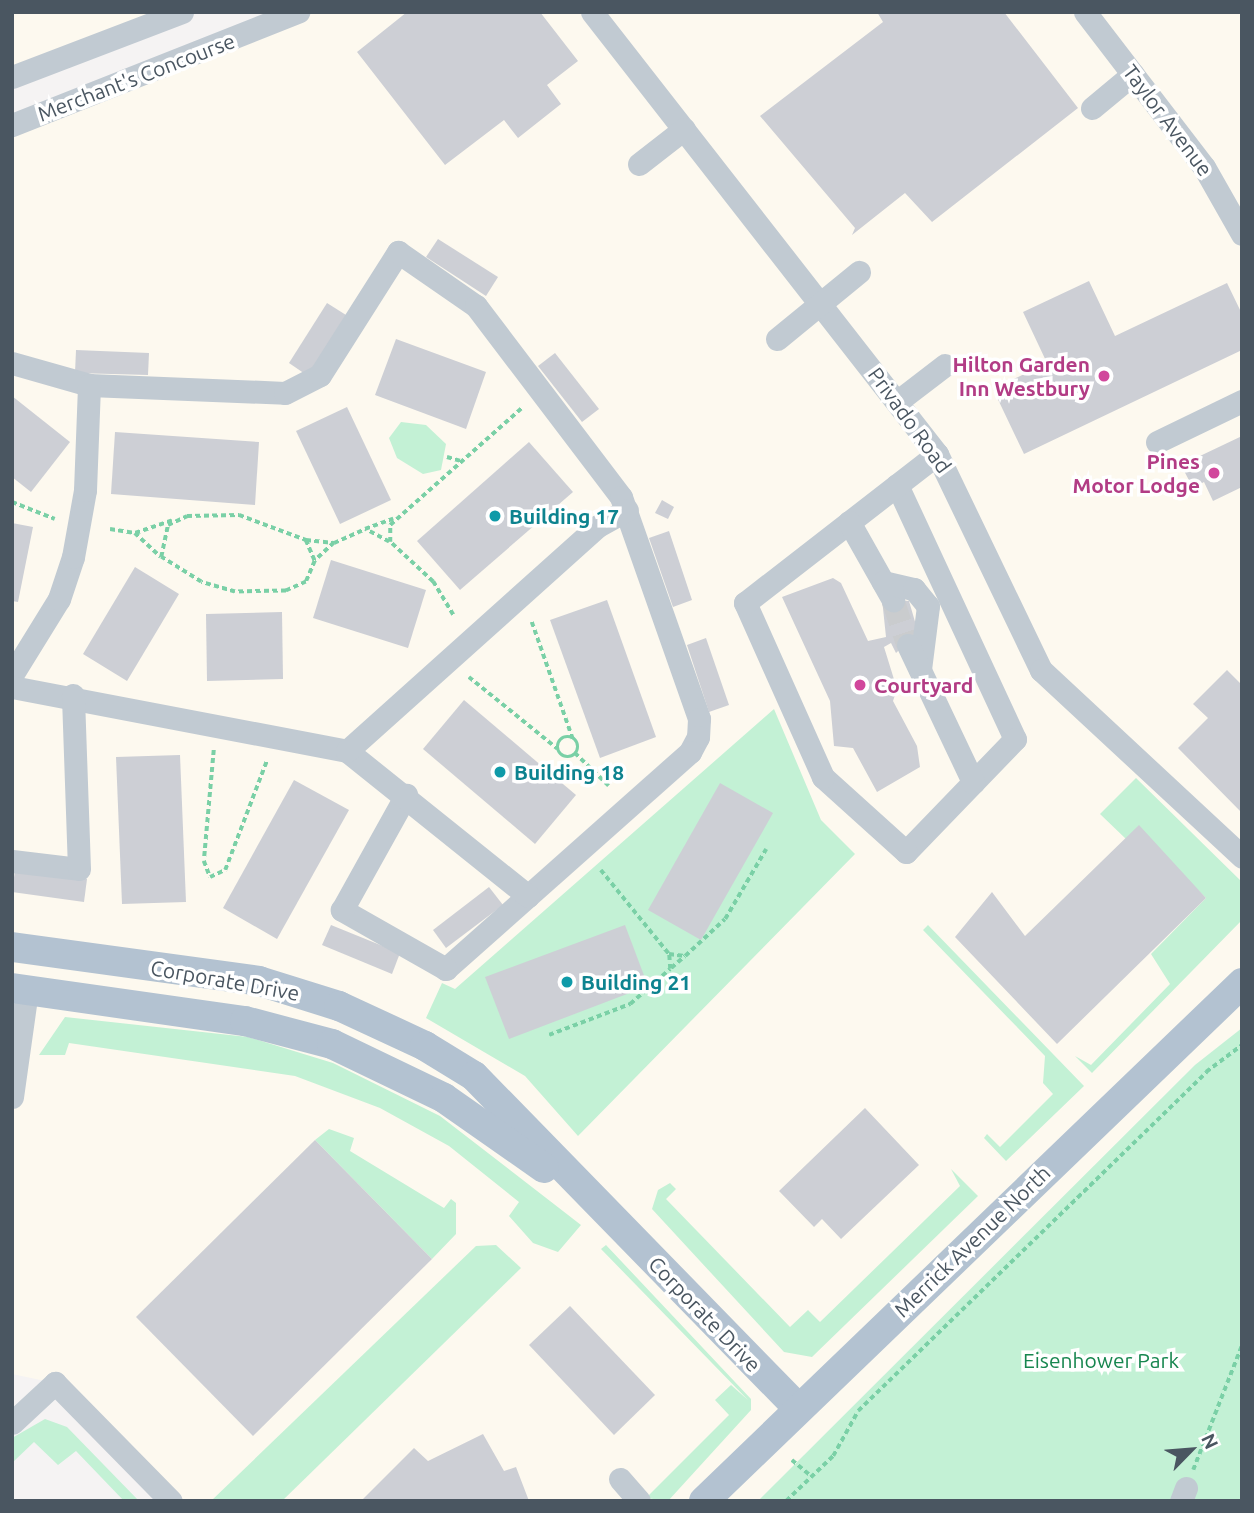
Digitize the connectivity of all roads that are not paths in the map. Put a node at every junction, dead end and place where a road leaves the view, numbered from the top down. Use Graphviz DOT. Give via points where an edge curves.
graph roads {
  1 [pos="182,12"];
  2 [pos="298,12"];
  3 [pos="592,12"];
  4 [pos="1085,12"];
  5 [pos="1133,74"];
  6 [pos="12,77"];
  7 [pos="1092,108"];
  8 [pos="12,125"];
  9 [pos="684,129"];
  10 [pos="639,164"];
  11 [pos="1242,234"];
  12 [pos="859,272"];
  13 [pos="820,302"];
  14 [pos="777,339"];
  15 [pos="12,363"];
  16 [pos="945,365"];
  17 [pos="89,386"];
  18 [pos="898,401"];
  19 [pos="1242,401"];
  20 [pos="1157,442"];
  21 [pos="937,454"];
  22 [pos="897,485"];
  23 [pos="627,510"];
  24 [pos="849,522"];
  25 [pos="948,594"];
  26 [pos="928,606"];
  27 [pos="908,645"];
  28 [pos="920,669"];
  29 [pos="12,675"];
  30 [pos="12,687"];
  31 [pos="74,695"];
  32 [pos="347,751"];
  33 [pos="973,782"];
  34 [pos="406,795"];
  35 [pos="1242,858"];
  36 [pos="12,861"];
  37 [pos="528,896"];
  38 [pos="12,947"];
  39 [pos="12,954"];
  40 [pos="1242,983"];
  41 [pos="20,989"];
  42 [pos="12,1097"];
  43 [pos="612,1218"];
  44 [pos="799,1409"];
  45 [pos="12,1423"];
  46 [pos="620,1479"];
  47 [pos="171,1501"];
  48 [pos="639,1501"];
  49 [pos="704,1501"];
  1 -- 6 [label="street, Merchant's Concourse"];
  2 -- 8 [label="street, Merchant's Concourse"];
  3 -- 9 [label="street, Privado Road"];
  4 -- 5 [label="street, Taylor Avenue"];
  5 -- 7 [label="street"];
  5 -- 11 [label="street, Taylor Avenue" via="1205,167"];
  9 -- 10 [label="street"];
  9 -- 13 [label="street, Privado Road"];
  12 -- 13 [label="street"];
  13 -- 14 [label="street"];
  13 -- 18 [label="street, Privado Road"];
  15 -- 17 [label="street"];
  16 -- 18 [label="street"];
  17 -- 23 [label="street" via="301,389 320,375 398,252 482,313 609,476"];
  17 -- 29 [label="street" via="85,491 73,557 59,599"];
  18 -- 21 [label="street, Privado Road"];
  19 -- 20 [label="street"];
  21 -- 22 [label="street"];
  21 -- 35 [label="street, Privado Road" via="1041,670"];
  22 -- 24 [label="street"];
  22 -- 25 [label="street"];
  23 -- 32 [label="street" via="597,526"];
  23 -- 37 [label="street" via="699,719 698,737 690,752"];
  24 -- 26 [label="street" via="888,591 914,589"];
  24 -- 33 [label="street" via="745,603 823,777 906,852"];
  25 -- 26 [label="street"];
  25 -- 33 [label="street" via="1015,739"];
  26 -- 28 [label="street"];
  27 -- 28 [label="street"];
  28 -- 33 [label="street"];
  30 -- 31 [label="street"];
  31 -- 32 [label="street"];
  31 -- 36 [label="street" via="79,869"];
  32 -- 34 [label="street"];
  34 -- 37 [label="street"];
  34 -- 37 [label="street" via="342,910 446,968"];
  38 -- 43 [label="main road, Corporate Drive" via="259,981 365,1017 474,1076"];
  39 -- 41 [label="main road" via="27,974"];
  40 -- 44 [label="main road, Merrick Avenue North"];
  41 -- 42 [label="street"];
  41 -- 43 [label="main road, Corporate Drive" via="245,1021 332,1044 453,1103"];
  43 -- 44 [label="main road, Corporate Drive"];
  44 -- 49 [label="main road, Merrick Avenue North"];
  45 -- 47 [label="street" via="55,1383"];
  46 -- 48 [label="street"];
}
